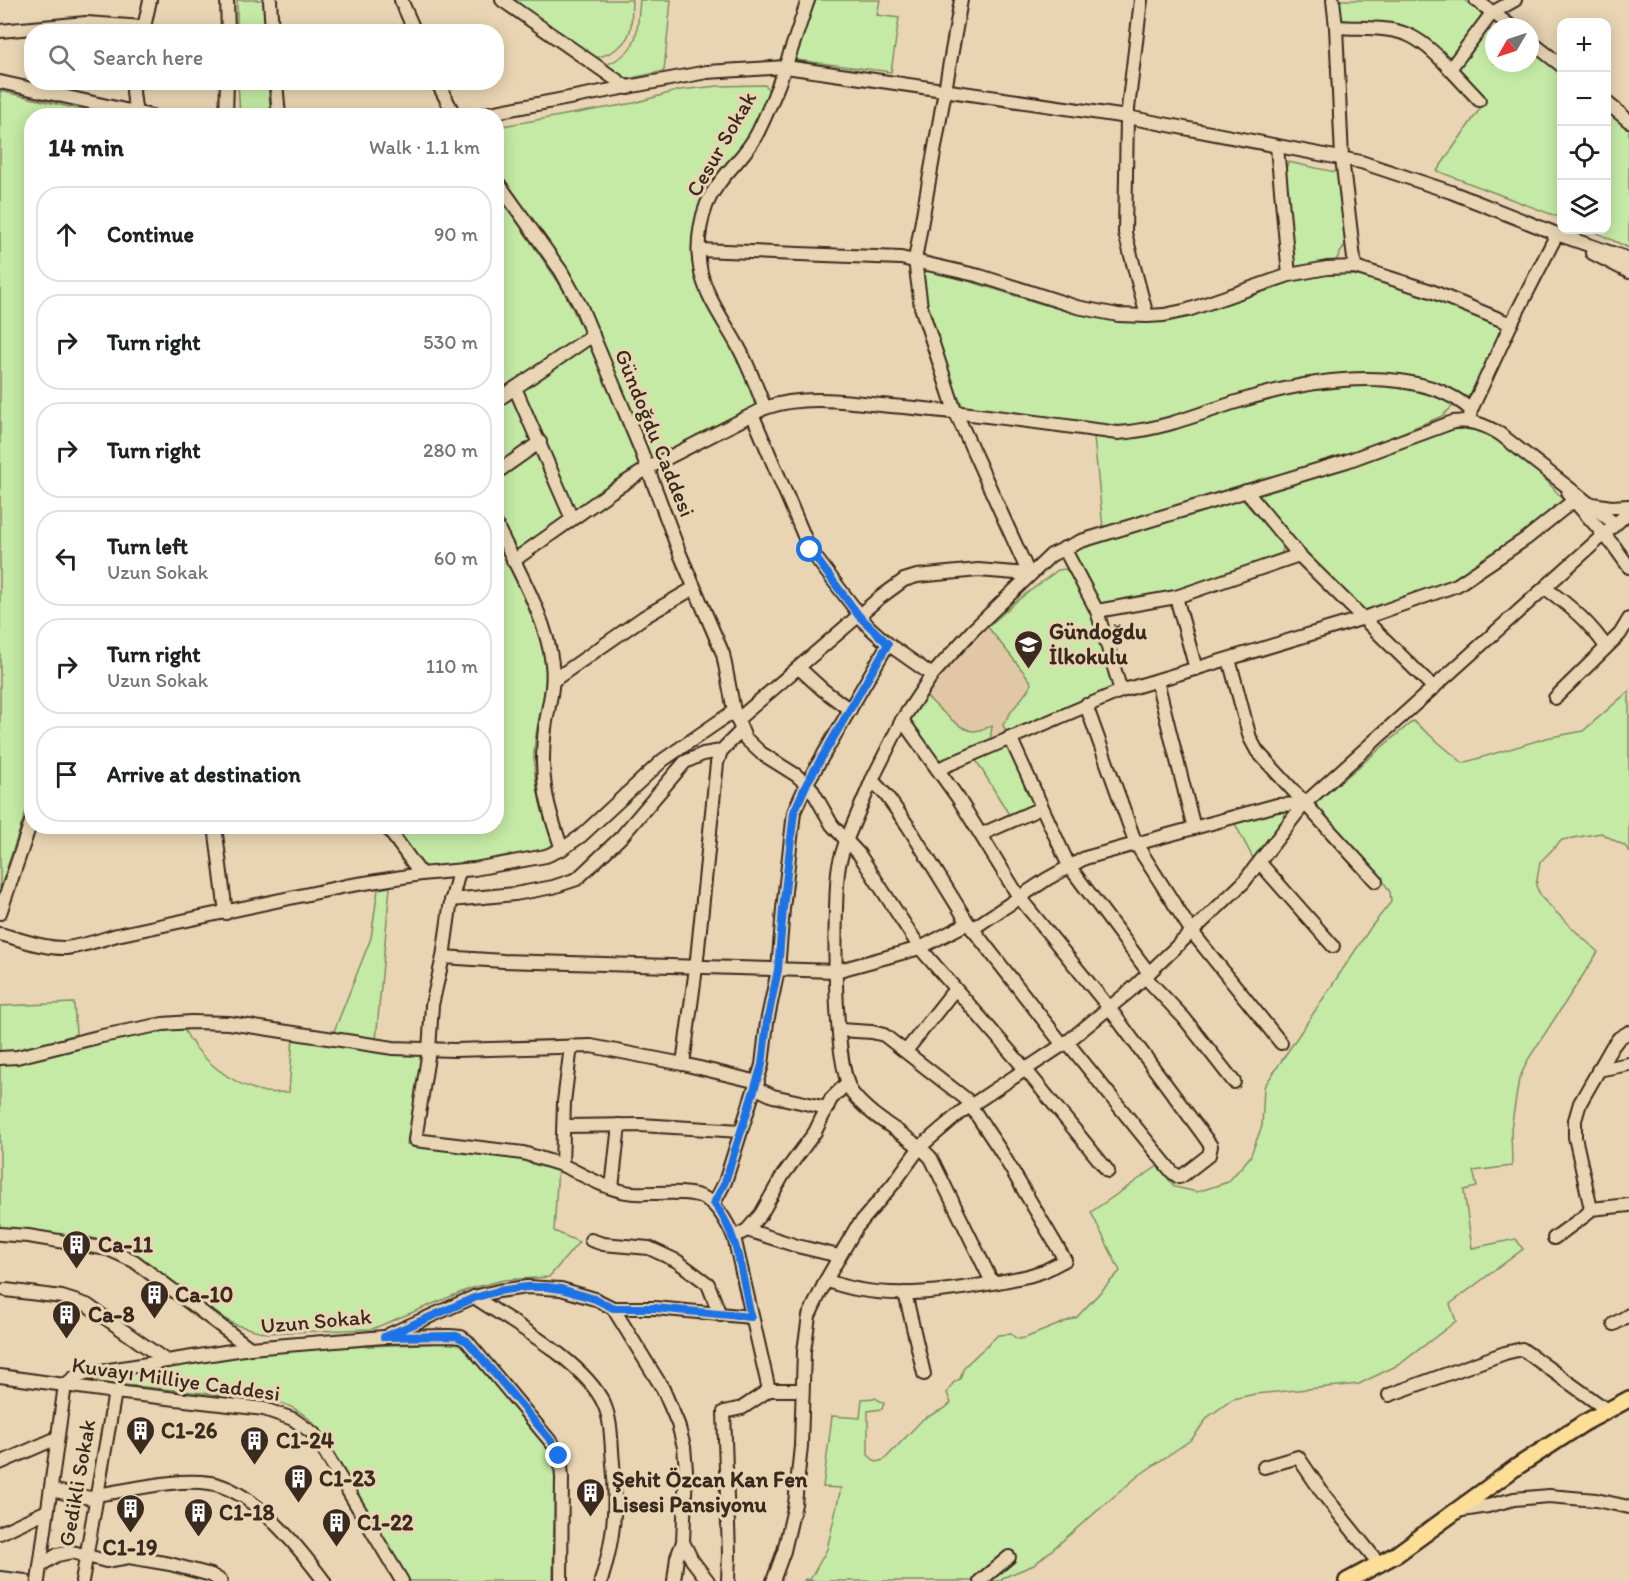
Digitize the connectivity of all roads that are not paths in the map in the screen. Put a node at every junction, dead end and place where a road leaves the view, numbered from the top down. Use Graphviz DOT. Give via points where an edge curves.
graph roads {
  1 [pos="150,0"];
  2 [pos="227,0"];
  3 [pos="270,0"];
  4 [pos="401,0"];
  5 [pos="502,0"];
  6 [pos="808,0"];
  7 [pos="961,0"];
  8 [pos="1141,0"];
  9 [pos="1333,0"];
  10 [pos="1476,0"];
  11 [pos="1515,0"];
  12 [pos="1492,13"];
  13 [pos="1499,18"];
  14 [pos="75,24"];
  15 [pos="96,24"];
  16 [pos="145,24"];
  17 [pos="228,24"];
  18 [pos="272,24"];
  19 [pos="412,24"];
  20 [pos="1336,27"];
  21 [pos="24,29"];
  22 [pos="0,31"];
  23 [pos="1539,48"];
  24 [pos="1557,62"];
  25 [pos="786,67"];
  26 [pos="1450,69"];
  27 [pos="0,82"];
  28 [pos="24,88"];
  29 [pos="628,88"];
  30 [pos="34,90"];
  31 [pos="133,90"];
  32 [pos="227,90"];
  33 [pos="277,90"];
  34 [pos="441,90"];
  35 [pos="944,90"];
  36 [pos="1479,100"];
  37 [pos="1611,106"];
  38 [pos="110,108"];
  39 [pos="135,108"];
  40 [pos="226,108"];
  41 [pos="278,108"];
  42 [pos="451,108"];
  43 [pos="504,111"];
  44 [pos="1127,117"];
  45 [pos="1629,121"];
  46 [pos="1276,147"];
  47 [pos="1342,158"];
  48 [pos="504,191"];
  49 [pos="1557,234"];
  50 [pos="699,250"];
  51 [pos="1629,259"];
  52 [pos="915,260"];
  53 [pos="1355,267"];
  54 [pos="1629,272"];
  55 [pos="1288,275"];
  56 [pos="1147,316"];
  57 [pos="1511,324"];
  58 [pos="593,336"];
  59 [pos="515,388"];
  60 [pos="504,396"];
  61 [pos="765,408"];
  62 [pos="955,411"];
  63 [pos="1470,415"];
  64 [pos="753,416"];
  65 [pos="540,442"];
  66 [pos="504,467"];
  67 [pos="648,468"];
  68 [pos="1555,475"];
  69 [pos="1246,491"];
  70 [pos="1573,501"];
  71 [pos="1589,504"];
  72 [pos="1629,506"];
  73 [pos="1629,512"];
  74 [pos="572,519"];
  75 [pos="1616,524"];
  76 [pos="1604,535"];
  77 [pos="504,541"];
  78 [pos="1064,548"];
  79 [pos="1299,555"];
  80 [pos="513,561"];
  81 [pos="1629,567"];
  82 [pos="1029,574"];
  83 [pos="694,588"];
  84 [pos="1545,588"];
  85 [pos="1176,597"];
  86 [pos="1097,611"];
  87 [pos="859,616"];
  88 [pos="1364,618"];
  89 [pos="1629,619"];
  90 [pos="888,644"];
  91 [pos="1606,647"];
  92 [pos="1228,659"];
  93 [pos="799,668"];
  94 [pos="1196,669"];
  95 [pos="932,675"];
  96 [pos="554,680"];
  97 [pos="1157,681"];
  98 [pos="1434,688"];
  99 [pos="1121,691"];
  100 [pos="1554,698"];
  101 [pos="1086,705"];
  102 [pos="850,710"];
  103 [pos="902,720"];
  104 [pos="738,721"];
  105 [pos="1010,737"];
  106 [pos="721,751"];
  107 [pos="938,769"];
  108 [pos="872,780"];
  109 [pos="807,783"];
  110 [pos="1304,804"];
  111 [pos="1041,808"];
  112 [pos="1194,828"];
  113 [pos="27,834"];
  114 [pos="216,834"];
  115 [pos="392,834"];
  116 [pos="982,834"];
  117 [pos="846,841"];
  118 [pos="1136,844"];
  119 [pos="562,849"];
  120 [pos="1260,863"];
  121 [pos="1069,866"];
  122 [pos="459,871"];
  123 [pos="421,874"];
  124 [pos="1376,881"];
  125 [pos="1019,897"];
  126 [pos="452,900"];
  127 [pos="0,913"];
  128 [pos="226,913"];
  129 [pos="970,926"];
  130 [pos="1192,932"];
  131 [pos="0,934"];
  132 [pos="1333,946"];
  133 [pos="920,948"];
  134 [pos="442,957"];
  135 [pos="696,968"];
  136 [pos="778,970"];
  137 [pos="836,971"];
  138 [pos="1147,975"];
  139 [pos="955,989"];
  140 [pos="1110,1009"];
  141 [pos="840,1030"];
  142 [pos="1629,1032"];
  143 [pos="1065,1043"];
  144 [pos="1281,1043"];
  145 [pos="570,1046"];
  146 [pos="429,1050"];
  147 [pos="906,1051"];
  148 [pos="0,1058"];
  149 [pos="682,1064"];
  150 [pos="1629,1064"];
  151 [pos="1026,1070"];
  152 [pos="1598,1070"];
  153 [pos="1234,1082"];
  154 [pos="847,1083"];
  155 [pos="757,1085"];
  156 [pos="972,1105"];
  157 [pos="827,1108"];
  158 [pos="619,1125"];
  159 [pos="564,1126"];
  160 [pos="741,1131"];
  161 [pos="920,1147"];
  162 [pos="562,1165"];
  163 [pos="1108,1170"];
  164 [pos="612,1188"];
  165 [pos="714,1203"];
  166 [pos="1629,1205"];
  167 [pos="1591,1209"];
  168 [pos="747,1230"];
  169 [pos="0,1234"];
  170 [pos="734,1237"];
  171 [pos="1554,1238"];
  172 [pos="591,1240"];
  173 [pos="839,1256"];
  174 [pos="826,1280"];
  175 [pos="992,1282"];
  176 [pos="6,1290"];
  177 [pos="905,1293"];
  178 [pos="474,1298"];
  179 [pos="613,1308"];
  180 [pos="720,1315"];
  181 [pos="1629,1315"];
  182 [pos="751,1317"];
  183 [pos="1614,1324"];
  184 [pos="384,1337"];
  185 [pos="250,1348"];
  186 [pos="165,1360"];
  187 [pos="924,1374"];
  188 [pos="0,1376"];
  189 [pos="65,1385"];
  190 [pos="769,1390"];
  191 [pos="802,1390"];
  192 [pos="115,1392"];
  193 [pos="1389,1395"];
  194 [pos="1629,1399"];
  195 [pos="1607,1410"];
  196 [pos="57,1438"];
  197 [pos="0,1463"];
  198 [pos="1264,1467"];
  199 [pos="51,1490"];
  200 [pos="96,1497"];
  201 [pos="1629,1507"];
  202 [pos="47,1511"];
  203 [pos="1455,1511"];
  204 [pos="0,1533"];
  205 [pos="683,1542"];
  206 [pos="85,1554"];
  207 [pos="1009,1557"];
  208 [pos="41,1565"];
  209 [pos="1380,1565"];
  210 [pos="0,1578"];
  211 [pos="25,1581"];
  212 [pos="38,1581"];
  213 [pos="81,1581"];
  214 [pos="221,1581"];
  215 [pos="324,1581"];
  216 [pos="402,1581"];
  217 [pos="561,1581"];
  218 [pos="600,1581"];
  219 [pos="674,1581"];
  220 [pos="708,1581"];
  221 [pos="728,1581"];
  222 [pos="773,1581"];
  223 [pos="980,1581"];
  224 [pos="1347,1581"];
  1 -- 16 [label="street"];
  2 -- 17 [label="street"];
  3 -- 18 [label="street"];
  4 -- 19 [label="street"];
  5 -- 29 [label="street"];
  6 -- 25 [label="street, Cesur Sokak"];
  7 -- 35 [label="street"];
  8 -- 44 [label="street"];
  9 -- 20 [label="street"];
  10 -- 12 [label="street"];
  11 -- 12 [label="street"];
  12 -- 13 [label="street"];
  12 -- 26 [label="street"];
  14 -- 15 [label="street"];
  20 -- 26 [label="street" via="1409,34 1423,42"];
  20 -- 47 [label="street"];
  21 -- 22 [label="street"];
  23 -- 24 [label="street"];
  25 -- 29 [label="street" via="707,72"];
  25 -- 35 [label="street"];
  25 -- 50 [label="street, Cesur Sokak" via="757,133 715,188 703,220"];
  26 -- 36 [label="street"];
  27 -- 28 [label="street"];
  29 -- 43 [label="street"];
  30 -- 38 [label="street"];
  31 -- 39 [label="street"];
  32 -- 40 [label="street"];
  33 -- 41 [label="street"];
  34 -- 42 [label="street"];
  35 -- 44 [label="street"];
  35 -- 52 [label="street"];
  37 -- 45 [label="street"];
  44 -- 46 [label="street"];
  44 -- 56 [label="street" via="1125,233"];
  46 -- 47 [label="street"];
  46 -- 55 [label="street"];
  47 -- 49 [label="street" via="1451,192"];
  47 -- 53 [label="street"];
  48 -- 58 [label="street, Gündoğdu Caddesi" via="561,271"];
  49 -- 51 [label="street"];
  49 -- 54 [label="street"];
  49 -- 57 [label="street"];
  50 -- 52 [label="street"];
  50 -- 61 [label="street, Cesur Sokak" via="701,272 712,302 747,365"];
  52 -- 56 [label="street" via="1077,307"];
  52 -- 62 [label="street" via="921,307"];
  53 -- 55 [label="street"];
  53 -- 57 [label="street" via="1431,291"];
  55 -- 56 [label="street" via="1188,310"];
  57 -- 63 [label="street"];
  58 -- 59 [label="street"];
  58 -- 67 [label="street, Gündoğdu Caddesi"];
  59 -- 60 [label="street"];
  59 -- 65 [label="street"];
  61 -- 62 [label="street" via="784,401 825,400"];
  61 -- 64 [label="street"];
  62 -- 63 [label="street" via="1118,433 1188,420 1285,388 1371,379 1442,391 1463,403"];
  62 -- 82 [label="street"];
  63 -- 68 [label="street"];
  63 -- 69 [label="street" via="1347,461"];
  64 -- 67 [label="street"];
  64 -- 87 [label="street" via="804,539"];
  65 -- 66 [label="street"];
  65 -- 74 [label="street"];
  67 -- 74 [label="street"];
  67 -- 83 [label="street, Gündoğdu Caddesi"];
  68 -- 70 [label="street"];
  68 -- 71 [label="street"];
  69 -- 78 [label="street"];
  69 -- 79 [label="street"];
  70 -- 76 [label="street"];
  70 -- 88 [label="street" via="1457,585"];
  71 -- 72 [label="street"];
  71 -- 75 [label="street"];
  73 -- 75 [label="street"];
  74 -- 80 [label="street"];
  75 -- 76 [label="street"];
  76 -- 81 [label="street"];
  76 -- 84 [label="street"];
  77 -- 80 [label="street"];
  78 -- 82 [label="street"];
  78 -- 86 [label="street"];
  79 -- 85 [label="street"];
  79 -- 88 [label="street"];
  80 -- 96 [label="street" via="546,636"];
  82 -- 87 [label="street" via="978,570 917,576 899,584"];
  82 -- 95 [label="street"];
  83 -- 96 [label="street" via="644,617"];
  83 -- 104 [label="street, Gündoğdu Caddesi" via="723,654"];
  84 -- 91 [label="street" via="1585,622"];
  84 -- 98 [label="street"];
  85 -- 86 [label="street"];
  85 -- 94 [label="street"];
  86 -- 99 [label="street"];
  87 -- 90 [label="street"];
  87 -- 93 [label="street"];
  88 -- 92 [label="street"];
  88 -- 98 [label="street"];
  89 -- 91 [label="street"];
  90 -- 95 [label="street"];
  90 -- 102 [label="street"];
  91 -- 100 [label="street"];
  92 -- 94 [label="street"];
  92 -- 110 [label="street" via="1253,745"];
  93 -- 102 [label="street"];
  93 -- 104 [label="street"];
  94 -- 97 [label="street"];
  95 -- 103 [label="street"];
  96 -- 119 [label="street" via="545,725 542,774 550,816"];
  97 -- 99 [label="street"];
  97 -- 112 [label="street"];
  98 -- 110 [label="street"];
  99 -- 101 [label="street"];
  101 -- 105 [label="street"];
  101 -- 118 [label="street"];
  102 -- 109 [label="street"];
  103 -- 107 [label="street"];
  103 -- 108 [label="street"];
  104 -- 106 [label="street"];
  104 -- 109 [label="street" via="752,746"];
  104 -- 119 [label="street" via="663,760"];
  105 -- 107 [label="street"];
  105 -- 111 [label="street"];
  106 -- 126 [label="street" via="685,762 622,836 577,879 515,894"];
  106 -- 135 [label="street"];
  107 -- 116 [label="street"];
  108 -- 117 [label="street"];
  108 -- 129 [label="street" via="908,826"];
  109 -- 117 [label="street"];
  109 -- 136 [label="street" via="794,812"];
  110 -- 112 [label="street" via="1276,804"];
  110 -- 120 [label="street"];
  110 -- 124 [label="street"];
  111 -- 116 [label="street"];
  111 -- 121 [label="street"];
  112 -- 118 [label="street"];
  113 -- 127 [label="street"];
  114 -- 128 [label="street"];
  115 -- 123 [label="street"];
  116 -- 125 [label="street"];
  117 -- 133 [label="street" via="859,854"];
  117 -- 137 [label="street" via="837,881"];
  118 -- 121 [label="street"];
  118 -- 130 [label="street"];
  119 -- 122 [label="street" via="531,860"];
  120 -- 130 [label="street"];
  120 -- 132 [label="street"];
  121 -- 125 [label="street"];
  121 -- 138 [label="street"];
  122 -- 123 [label="street"];
  122 -- 126 [label="street"];
  123 -- 128 [label="street"];
  125 -- 129 [label="street"];
  125 -- 140 [label="street"];
  126 -- 134 [label="street"];
  128 -- 131 [label="street" via="64,948"];
  129 -- 133 [label="street"];
  129 -- 143 [label="street"];
  130 -- 138 [label="street"];
  130 -- 144 [label="street"];
  133 -- 137 [label="street"];
  133 -- 139 [label="street"];
  134 -- 135 [label="street"];
  134 -- 146 [label="street" via="432,1005"];
  135 -- 136 [label="street"];
  135 -- 149 [label="street"];
  136 -- 137 [label="street"];
  136 -- 155 [label="street"];
  137 -- 141 [label="street"];
  138 -- 140 [label="street"];
  138 -- 153 [label="street"];
  139 -- 147 [label="street"];
  139 -- 151 [label="street"];
  140 -- 143 [label="street"];
  140 -- 143 [label="street" via="1209,1142 1211,1152 1182,1176 1172,1173"];
  141 -- 147 [label="street" via="878,1033"];
  141 -- 154 [label="street"];
  142 -- 152 [label="street" via="1615,1042"];
  143 -- 151 [label="street"];
  145 -- 146 [label="street"];
  145 -- 149 [label="street" via="606,1048"];
  145 -- 159 [label="street"];
  146 -- 148 [label="street" via="381,1047 230,1023 191,1022 163,1024"];
  146 -- 162 [label="street" via="415,1140 523,1153"];
  147 -- 156 [label="street"];
  149 -- 155 [label="street"];
  150 -- 152 [label="street"];
  151 -- 156 [label="street"];
  151 -- 163 [label="street"];
  152 -- 167 [label="street" via="1575,1120 1575,1137"];
  154 -- 157 [label="street"];
  154 -- 161 [label="street" via="861,1102"];
  155 -- 157 [label="street" via="772,1096"];
  155 -- 160 [label="street"];
  156 -- 161 [label="street"];
  156 -- 175 [label="street" via="1065,1260 1037,1273"];
  157 -- 168 [label="street" via="815,1132"];
  158 -- 159 [label="street"];
  158 -- 160 [label="street"];
  158 -- 164 [label="street"];
  159 -- 162 [label="street"];
  160 -- 165 [label="street"];
  161 -- 173 [label="street" via="856,1228"];
  161 -- 175 [label="street" via="935,1164"];
  162 -- 164 [label="street"];
  164 -- 165 [label="street" via="632,1193 689,1194"];
  165 -- 170 [label="street"];
  166 -- 167 [label="street"];
  167 -- 171 [label="street"];
  168 -- 170 [label="street"];
  168 -- 173 [label="street"];
  169 -- 185 [label="street, Uzun Sokak" via="95,1245 115,1252"];
  170 -- 182 [label="street"];
  172 -- 180 [label="street" via="649,1248 677,1261 708,1284"];
  173 -- 174 [label="street"];
  174 -- 177 [label="street" via="856,1290"];
  174 -- 191 [label="street" via="807,1326"];
  175 -- 177 [label="street"];
  176 -- 186 [label="street" via="62,1297 87,1305"];
  177 -- 187 [label="street"];
  178 -- 179 [label="street" via="514,1288 547,1287 595,1299"];
  178 -- 184 [label="street"];
  178 -- 218 [label="street" via="565,1360 588,1380 604,1404 609,1420 616,1506"];
  179 -- 180 [label="street"];
  179 -- 205 [label="street" via="663,1389 682,1436 686,1470"];
  180 -- 182 [label="street"];
  181 -- 183 [label="street"];
  182 -- 190 [label="street"];
  184 -- 185 [label="street, Uzun Sokak"];
  184 -- 217 [label="street, Uzun Sokak" via="456,1336 467,1341 552,1442 562,1478"];
  185 -- 186 [label="street"];
  186 -- 189 [label="street" via="80,1375"];
  188 -- 189 [label="street, Kuvayı Milliye Caddesi"];
  189 -- 192 [label="street, Kuvayı Milliye Caddesi"];
  189 -- 196 [label="street, Gedikli Sokak"];
  190 -- 191 [label="street"];
  190 -- 221 [label="street" via="742,1408 724,1412"];
  191 -- 222 [label="street" via="795,1504"];
  192 -- 200 [label="street, Gedikli Sokak"];
  192 -- 216 [label="street, Kuvayı Milliye Caddesi" via="264,1409 301,1423 314,1434"];
  193 -- 195 [label="street" via="1522,1349"];
  194 -- 195 [label="main road"];
  195 -- 203 [label="main road"];
  196 -- 197 [label="street"];
  196 -- 199 [label="street, Gedikli Sokak"];
  198 -- 209 [label="street" via="1298,1457"];
  199 -- 200 [label="street"];
  199 -- 202 [label="street, Gedikli Sokak"];
  200 -- 206 [label="street, Gedikli Sokak"];
  200 -- 215 [label="street" via="175,1484 222,1486 278,1526"];
  201 -- 203 [label="street" via="1549,1496"];
  202 -- 204 [label="street"];
  202 -- 208 [label="street, Gedikli Sokak"];
  203 -- 209 [label="main road"];
  205 -- 219 [label="street"];
  205 -- 220 [label="street"];
  206 -- 208 [label="street" via="62,1553"];
  206 -- 213 [label="street, Gedikli Sokak"];
  206 -- 214 [label="street" via="106,1561 129,1557 170,1564"];
  207 -- 223 [label="street"];
  208 -- 212 [label="street, Gedikli Sokak"];
  209 -- 224 [label="main road"];
  210 -- 211 [label="street"];
}
